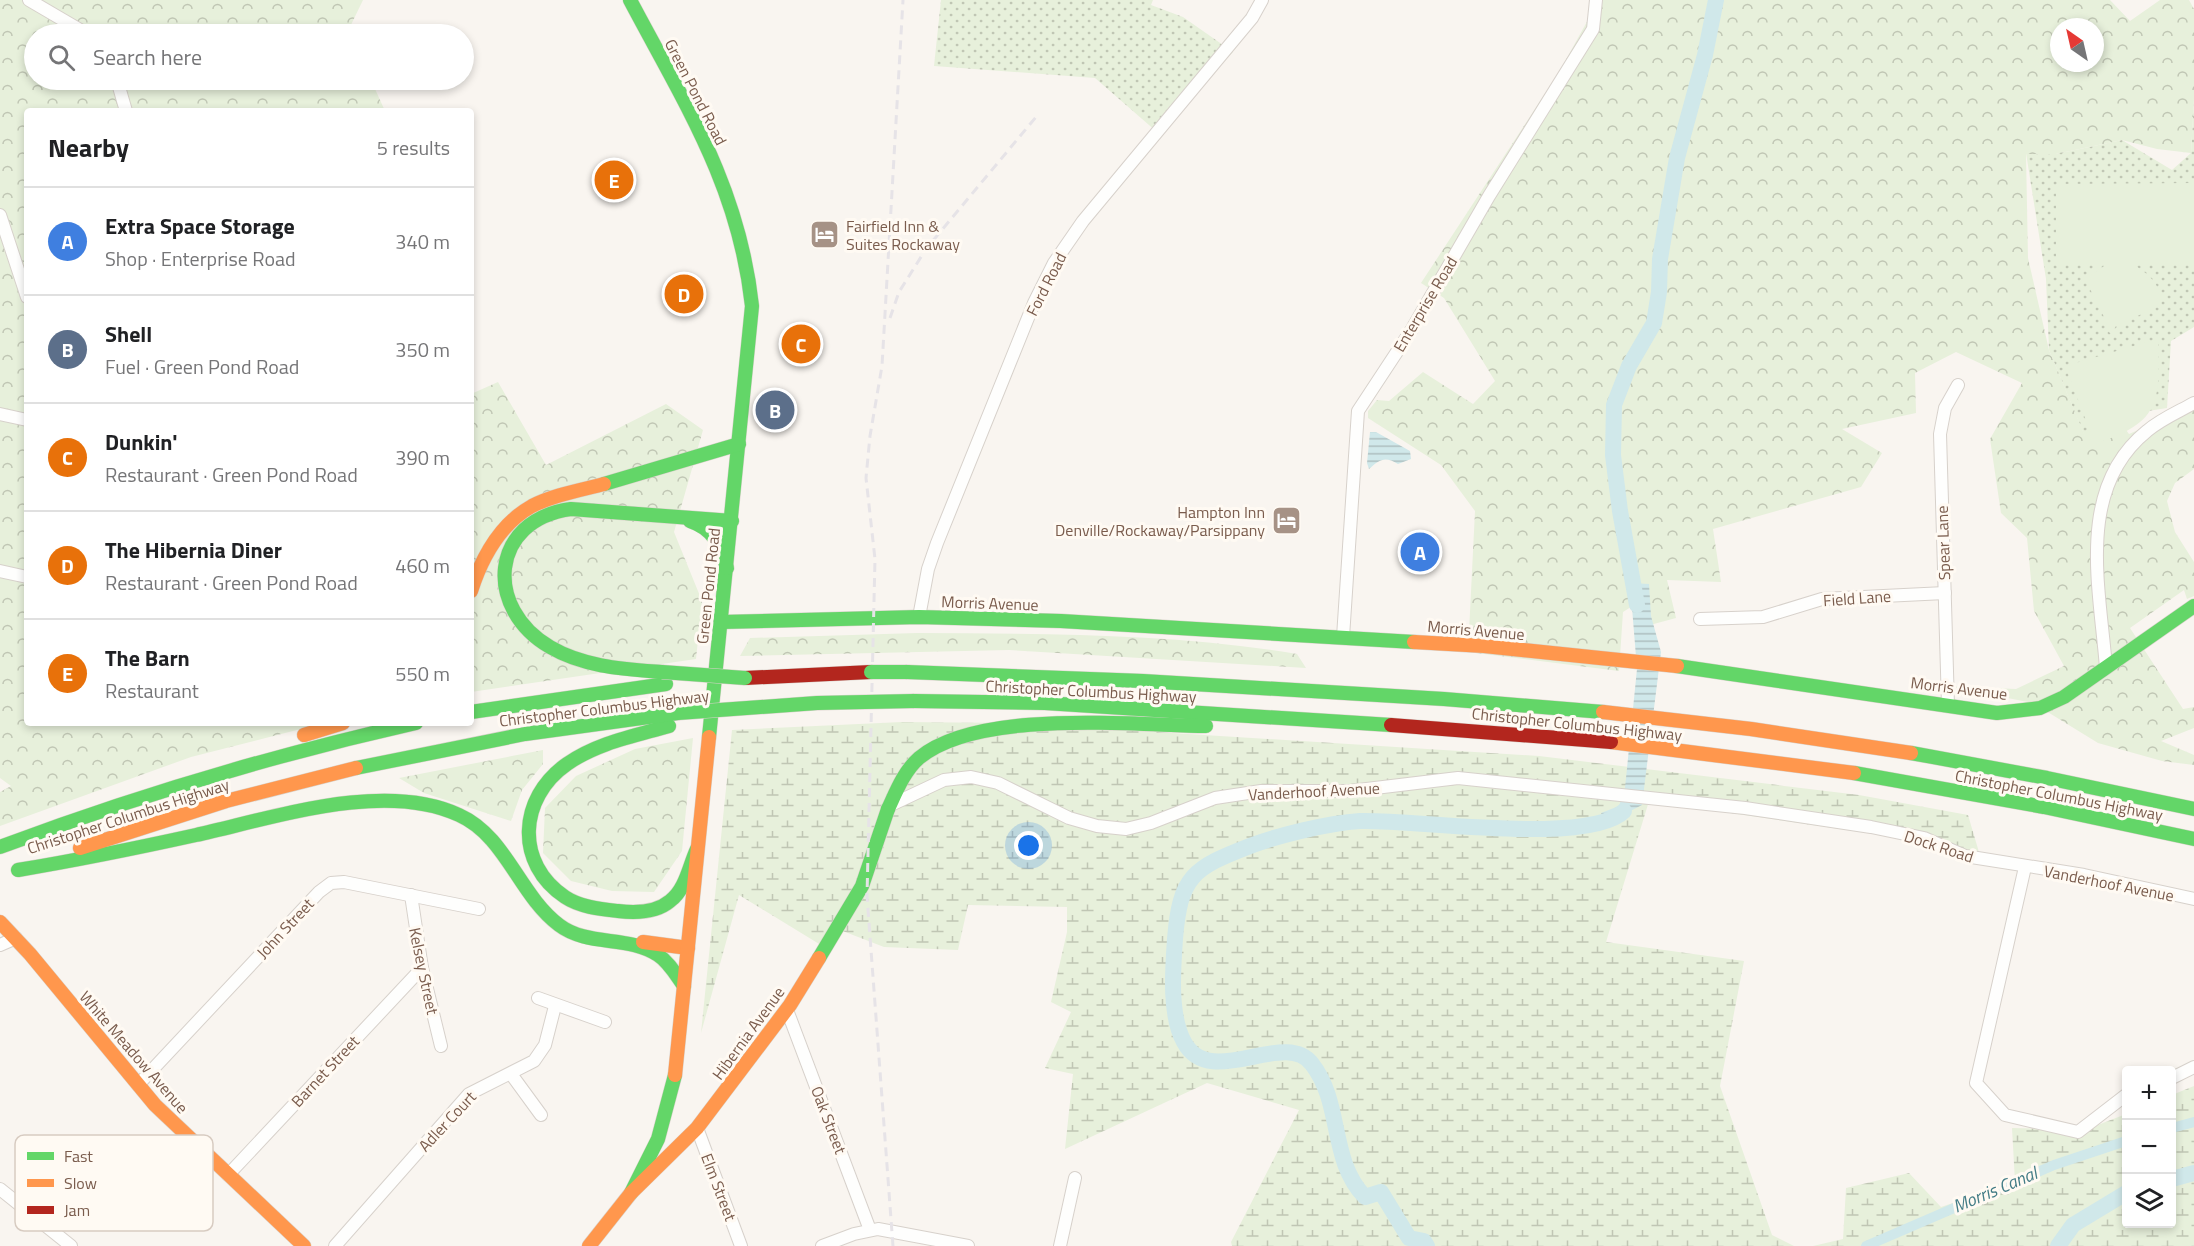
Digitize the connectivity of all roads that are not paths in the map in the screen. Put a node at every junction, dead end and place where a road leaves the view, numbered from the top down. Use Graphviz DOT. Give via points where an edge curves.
graph roads {
  1 [pos="29,0"];
  2 [pos="630,0"];
  3 [pos="1262,0"];
  4 [pos="1596,0"];
  5 [pos="70,24"];
  6 [pos="120,90"];
  7 [pos="125,108"];
  8 [pos="0,215"];
  9 [pos="24,288"];
  10 [pos="1958,385"];
  11 [pos="2194,403"];
  12 [pos="0,414"];
  13 [pos="24,419"];
  14 [pos="739,444"];
  15 [pos="678,518"];
  16 [pos="732,521"];
  17 [pos="727,568"];
  18 [pos="0,572"];
  19 [pos="24,576"];
  20 [pos="474,584"];
  21 [pos="1944,593"];
  22 [pos="2194,606"];
  23 [pos="919,617"];
  24 [pos="1700,619"];
  25 [pos="721,622"];
  26 [pos="1343,637"];
  27 [pos="2106,668"];
  28 [pos="664,678"];
  29 [pos="780,705"];
  30 [pos="1948,705"];
  31 [pos="474,711"];
  32 [pos="1407,725"];
  33 [pos="333,726"];
  34 [pos="403,726"];
  35 [pos="291,739"];
  36 [pos="269,745"];
  37 [pos="1618,794"];
  38 [pos="126,801"];
  39 [pos="888,809"];
  40 [pos="2194,809"];
  41 [pos="2194,839"];
  42 [pos="0,847"];
  43 [pos="697,849"];
  44 [pos="2025,867"];
  45 [pos="18,870"];
  46 [pos="0,877"];
  47 [pos="411,895"];
  48 [pos="2194,900"];
  49 [pos="478,909"];
  50 [pos="0,922"];
  51 [pos="16,938"];
  52 [pos="627,943"];
  53 [pos="0,945"];
  54 [pos="688,948"];
  55 [pos="422,968"];
  56 [pos="684,986"];
  57 [pos="538,998"];
  58 [pos="555,1006"];
  59 [pos="786,1010"];
  60 [pos="605,1022"];
  61 [pos="441,1046"];
  62 [pos="2194,1067"];
  63 [pos="511,1074"];
  64 [pos="2176,1076"];
  65 [pos="138,1085"];
  66 [pos="2122,1099"];
  67 [pos="541,1115"];
  68 [pos="697,1128"];
  69 [pos="188,1135"];
  70 [pos="213,1160"];
  71 [pos="228,1175"];
  72 [pos="1074,1178"];
  73 [pos="0,1189"];
  74 [pos="631,1193"];
  75 [pos="15,1201"];
  76 [pos="870,1230"];
  77 [pos="52,1231"];
  78 [pos="71,1246"];
  79 [pos="304,1246"];
  80 [pos="336,1246"];
  81 [pos="589,1246"];
  82 [pos="741,1246"];
  83 [pos="822,1246"];
  84 [pos="968,1246"];
  85 [pos="1060,1246"];
  1 -- 5 [label="street"];
  2 -- 14 [label="main road, Green Pond Road" via="712,158 741,229 752,306"];
  3 -- 23 [label="street, Ford Road" via="1252,18 1083,220 1053,263 937,543"];
  4 -- 26 [label="street, Enterprise Road" via="1593,29 1359,411"];
  6 -- 7 [label="street"];
  8 -- 9 [label="street"];
  10 -- 21 [label="street, Spear Lane" via="1945,408 1940,434"];
  11 -- 27 [label="street" via="2161,420 2133,443 2118,464 2100,504 2096,539"];
  12 -- 13 [label="street"];
  14 -- 16 [label="main road, Green Pond Road"];
  14 -- 20 [label="main road" via="534,505 516,516 493,540"];
  15 -- 16 [label="main road"];
  15 -- 17 [label="main road" via="705,526 713,533"];
  15 -- 28 [label="main road" via="585,508 554,511 522,531 507,554 502,574 515,614 536,638 550,647 604,667"];
  16 -- 17 [label="main road, Green Pond Road"];
  17 -- 25 [label="main road, Green Pond Road"];
  18 -- 19 [label="street"];
  21 -- 24 [label="street, Field Lane" via="1822,598 1763,617"];
  21 -- 30 [label="street, Spear Lane"];
  22 -- 27 [label="main road, Morris Avenue"];
  23 -- 25 [label="main road, Morris Avenue"];
  23 -- 26 [label="main road, Morris Avenue"];
  25 -- 43 [label="main road, Green Pond Road"];
  26 -- 30 [label="main road, Morris Avenue" via="1631,660"];
  27 -- 30 [label="main road, Morris Avenue" via="2064,697 2040,708 1997,712"];
  28 -- 31 [label="main road, Christopher Columbus Highway"];
  28 -- 40 [label="main road, Christopher Columbus Highway, bridge" via="906,672 1034,674 1604,712 1796,735 1989,767"];
  29 -- 32 [label="main road, Christopher Columbus Highway, bridge" via="914,701 1065,705"];
  29 -- 43 [label="main road, bridge" via="669,726 585,753 544,785 526,826 527,845 541,877 568,899 628,912 650,910 672,901 681,892"];
  29 -- 45 [label="main road, Christopher Columbus Highway, bridge" via="529,732 352,767 167,818"];
  32 -- 39 [label="main road, Hibernia Avenue" via="1003,728 949,740 931,749 904,776"];
  32 -- 41 [label="main road, Christopher Columbus Highway" via="1618,743 1792,764 1935,787"];
  33 -- 35 [label="main road"];
  34 -- 38 [label="main road, Christopher Columbus Highway" via="265,759"];
  36 -- 38 [label="main road" via="184,774"];
  37 -- 39 [label="street, Vanderhoof Avenue" via="1458,778 1350,791 1261,791 1215,798 1126,829 1070,818 998,783 971,777 944,780"];
  37 -- 44 [label="street, Dock Road" via="1882,829 1924,838 1965,856"];
  38 -- 42 [label="main road, Christopher Columbus Highway"];
  39 -- 59 [label="main road, Hibernia Avenue" via="862,886"];
  43 -- 54 [label="main road, Green Pond Road"];
  44 -- 48 [label="street, Vanderhoof Avenue" via="2084,875"];
  44 -- 66 [label="street" via="1976,1083 2005,1115 2078,1132"];
  45 -- 46 [label="main road, Christopher Columbus Highway"];
  45 -- 52 [label="main road" via="324,807 407,802 451,811 482,829 560,925 589,938"];
  47 -- 49 [label="street, John Street"];
  47 -- 55 [label="street, Kelsey Street"];
  47 -- 65 [label="street, John Street" via="344,882 325,887"];
  50 -- 51 [label="main road, White Meadow Avenue"];
  51 -- 53 [label="street"];
  51 -- 65 [label="main road, White Meadow Avenue"];
  52 -- 54 [label="main road"];
  52 -- 56 [label="main road" via="658,955"];
  54 -- 56 [label="main road, Green Pond Road"];
  55 -- 61 [label="street, Kelsey Street"];
  55 -- 71 [label="street, Barnet Street"];
  56 -- 74 [label="main road, Green Pond Road" via="669,1105 652,1153"];
  57 -- 58 [label="street"];
  58 -- 60 [label="street"];
  58 -- 63 [label="street, Adler Court" via="539,1055"];
  59 -- 68 [label="main road, Hibernia Avenue"];
  59 -- 76 [label="street, Oak Street"];
  62 -- 64 [label="street"];
  63 -- 67 [label="street"];
  63 -- 80 [label="street, Adler Court" via="469,1094"];
  65 -- 69 [label="main road, White Meadow Avenue"];
  68 -- 74 [label="main road, Hibernia Avenue"];
  68 -- 82 [label="street, Elm Street"];
  70 -- 71 [label="main road, White Meadow Avenue"];
  71 -- 79 [label="main road, White Meadow Avenue"];
  72 -- 85 [label="street"];
  73 -- 75 [label="street"];
  74 -- 81 [label="main road, Hibernia Avenue"];
  76 -- 83 [label="street"];
  76 -- 84 [label="street"];
  77 -- 78 [label="street"];
}
